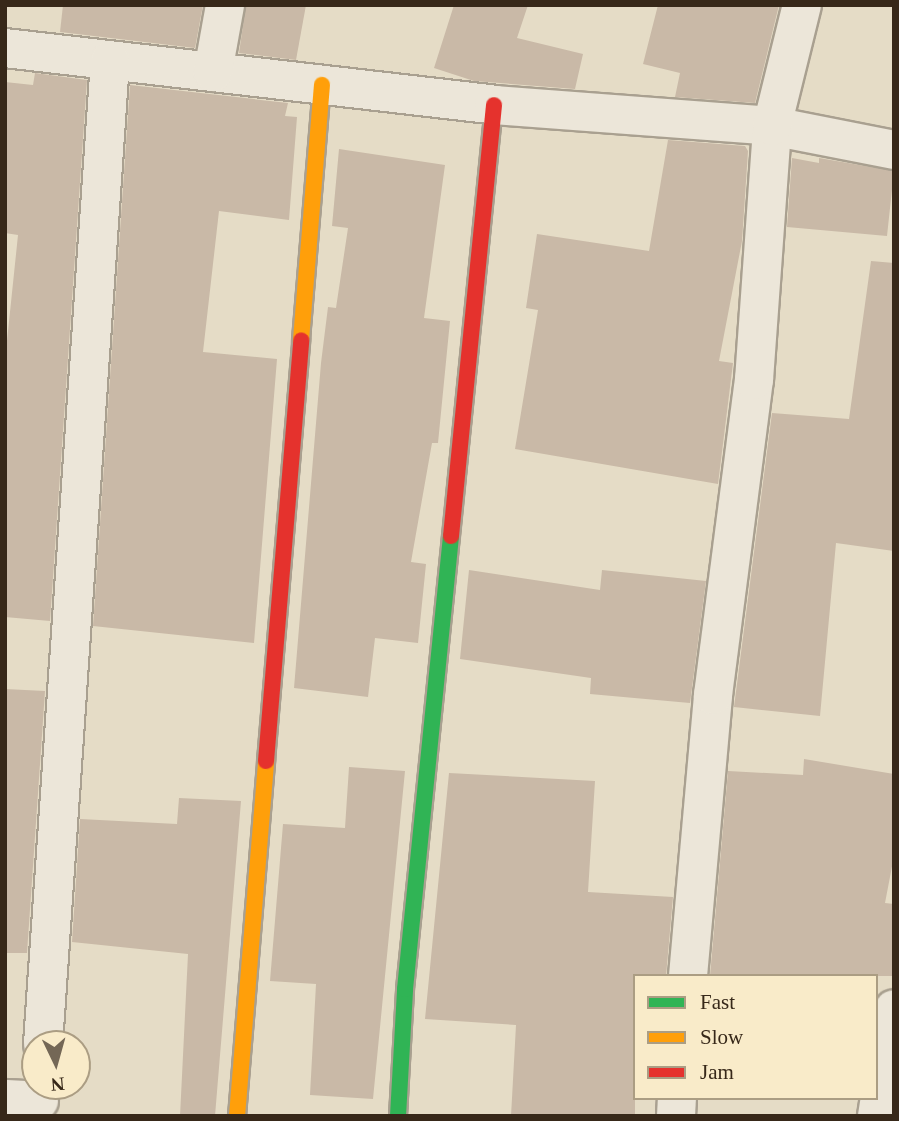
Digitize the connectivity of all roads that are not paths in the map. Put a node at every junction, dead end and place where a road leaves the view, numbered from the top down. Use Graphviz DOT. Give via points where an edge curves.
graph roads {
  1 [pos="225,5"];
  2 [pos="802,5"];
  3 [pos="5,48"];
  4 [pos="110,60"];
  5 [pos="213,72"];
  6 [pos="322,85"];
  7 [pos="494,105"];
  8 [pos="772,126"];
  9 [pos="894,150"];
  10 [pos="688,974"];
  11 [pos="894,1009"];
  12 [pos="44,1030"];
  13 [pos="237,1116"];
  14 [pos="398,1116"];
  15 [pos="877,1116"];
  1 -- 5 [label="street"];
  2 -- 8 [label="street"];
  3 -- 4 [label="street"];
  4 -- 5 [label="street"];
  4 -- 12 [label="street"];
  5 -- 6 [label="street"];
  6 -- 7 [label="street"];
  6 -- 13 [label="street"];
  7 -- 8 [label="street"];
  7 -- 14 [label="street" via="405,989"];
  8 -- 9 [label="street"];
  8 -- 10 [label="street" via="754,380 713,695"];
  11 -- 15 [label="street"];
}
